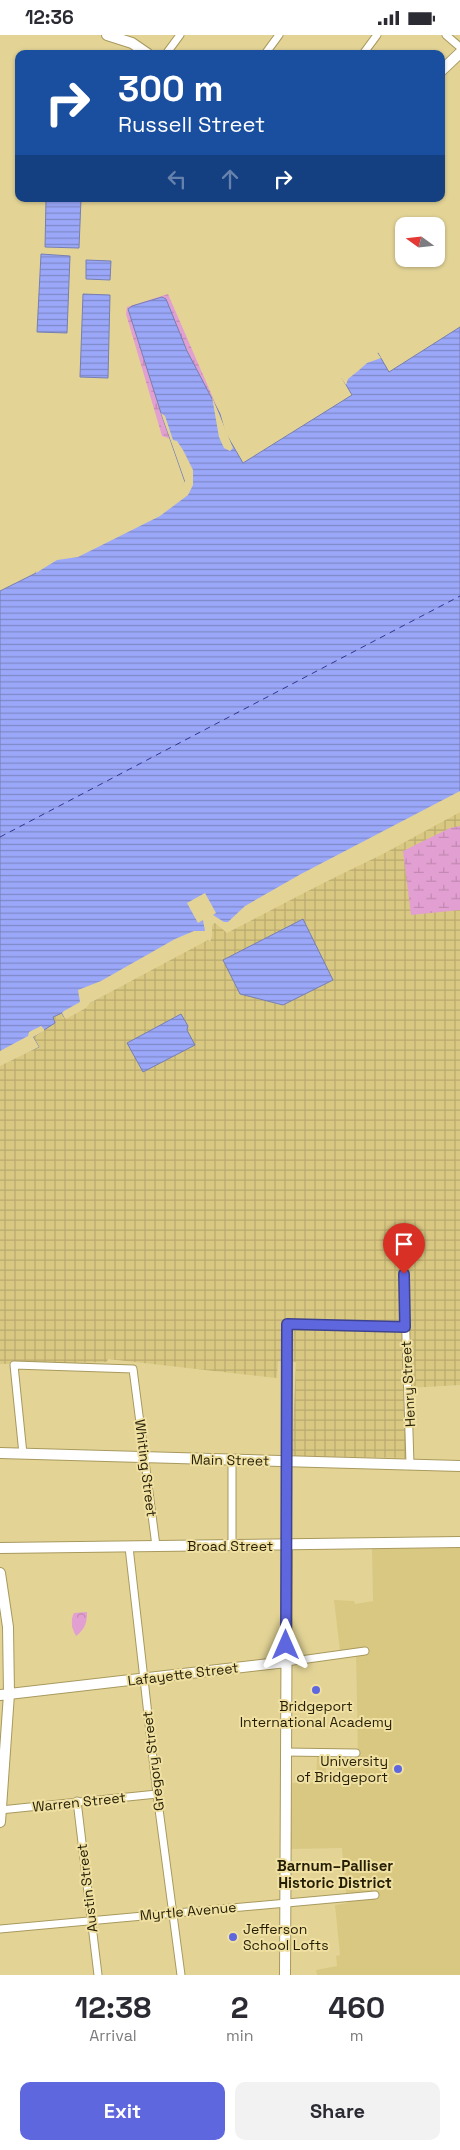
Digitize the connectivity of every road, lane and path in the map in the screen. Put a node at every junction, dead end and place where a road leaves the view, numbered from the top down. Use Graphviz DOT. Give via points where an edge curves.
graph roads {
  1 [pos="107,35"];
  2 [pos="180,35"];
  3 [pos="279,35"];
  4 [pos="376,35"];
  5 [pos="446,35"];
  6 [pos="460,47"];
  7 [pos="142,50"];
  8 [pos="169,50"];
  9 [pos="268,50"];
  10 [pos="366,50"];
  11 [pos="460,53"];
  12 [pos="445,67"];
  13 [pos="404,1274"];
  14 [pos="405,1327"];
  15 [pos="0,1453"];
  16 [pos="24,1453"];
  17 [pos="145,1458"];
  18 [pos="232,1460"];
  19 [pos="287,1461"];
  20 [pos="410,1464"];
  21 [pos="460,1466"];
  22 [pos="460,1542"];
  23 [pos="287,1545"];
  24 [pos="156,1546"];
  25 [pos="232,1546"];
  26 [pos="129,1547"];
  27 [pos="0,1548"];
  28 [pos="0,1573"];
  29 [pos="365,1651"];
  30 [pos="286,1662"];
  31 [pos="144,1678"];
  32 [pos="5,1695"];
  33 [pos="286,1752"];
  34 [pos="356,1753"];
  35 [pos="157,1793"];
  36 [pos="77,1801"];
  37 [pos="1,1810"];
  38 [pos="0,1822"];
  39 [pos="375,1895"];
  40 [pos="285,1902"];
  41 [pos="172,1912"];
  42 [pos="91,1921"];
  43 [pos="0,1929"];
  44 [pos="98,1975"];
  45 [pos="181,1975"];
  46 [pos="285,1975"];
  1 -- 7 [label="street"];
  2 -- 8 [label="street"];
  3 -- 9 [label="street"];
  4 -- 10 [label="street"];
  5 -- 6 [label="street"];
  11 -- 12 [label="street"];
  13 -- 14 [label="street, Henry Street"];
  14 -- 19 [label="street" via="287,1324"];
  14 -- 20 [label="street, Henry Street"];
  15 -- 16 [label="street, Main Street"];
  16 -- 17 [label="street, Main Street"];
  16 -- 17 [label="street, Whiting Street" via="14,1365 133,1369"];
  17 -- 18 [label="street, Main Street"];
  17 -- 24 [label="street, Whiting Street"];
  18 -- 19 [label="street, Main Street"];
  18 -- 25 [label="street"];
  19 -- 20 [label="street, Main Street"];
  19 -- 23 [label="street"];
  20 -- 21 [label="street, Main Street"];
  22 -- 23 [label="street, Broad Street"];
  23 -- 25 [label="street, Broad Street"];
  23 -- 30 [label="street"];
  24 -- 25 [label="street, Broad Street"];
  24 -- 26 [label="street, Broad Street"];
  26 -- 27 [label="street, Broad Street"];
  26 -- 31 [label="street, Gregory Street"];
  28 -- 32 [label="street" via="8,1627"];
  29 -- 30 [label="street, Lafayette Street"];
  30 -- 31 [label="street, Lafayette Street"];
  30 -- 33 [label="street"];
  31 -- 32 [label="street, Lafayette Street"];
  31 -- 35 [label="street, Gregory Street"];
  32 -- 37 [label="street"];
  33 -- 34 [label="street"];
  33 -- 40 [label="street"];
  35 -- 36 [label="street, Warren Street"];
  35 -- 41 [label="street, Gregory Street"];
  36 -- 37 [label="street, Warren Street"];
  36 -- 42 [label="street, Austin Street"];
  37 -- 38 [label="street"];
  39 -- 40 [label="street, Myrtle Avenue"];
  40 -- 41 [label="street, Myrtle Avenue"];
  40 -- 46 [label="street"];
  41 -- 42 [label="street, Myrtle Avenue"];
  41 -- 45 [label="street, Gregory Street"];
  42 -- 43 [label="street, Myrtle Avenue"];
  42 -- 44 [label="street, Austin Street"];
}
